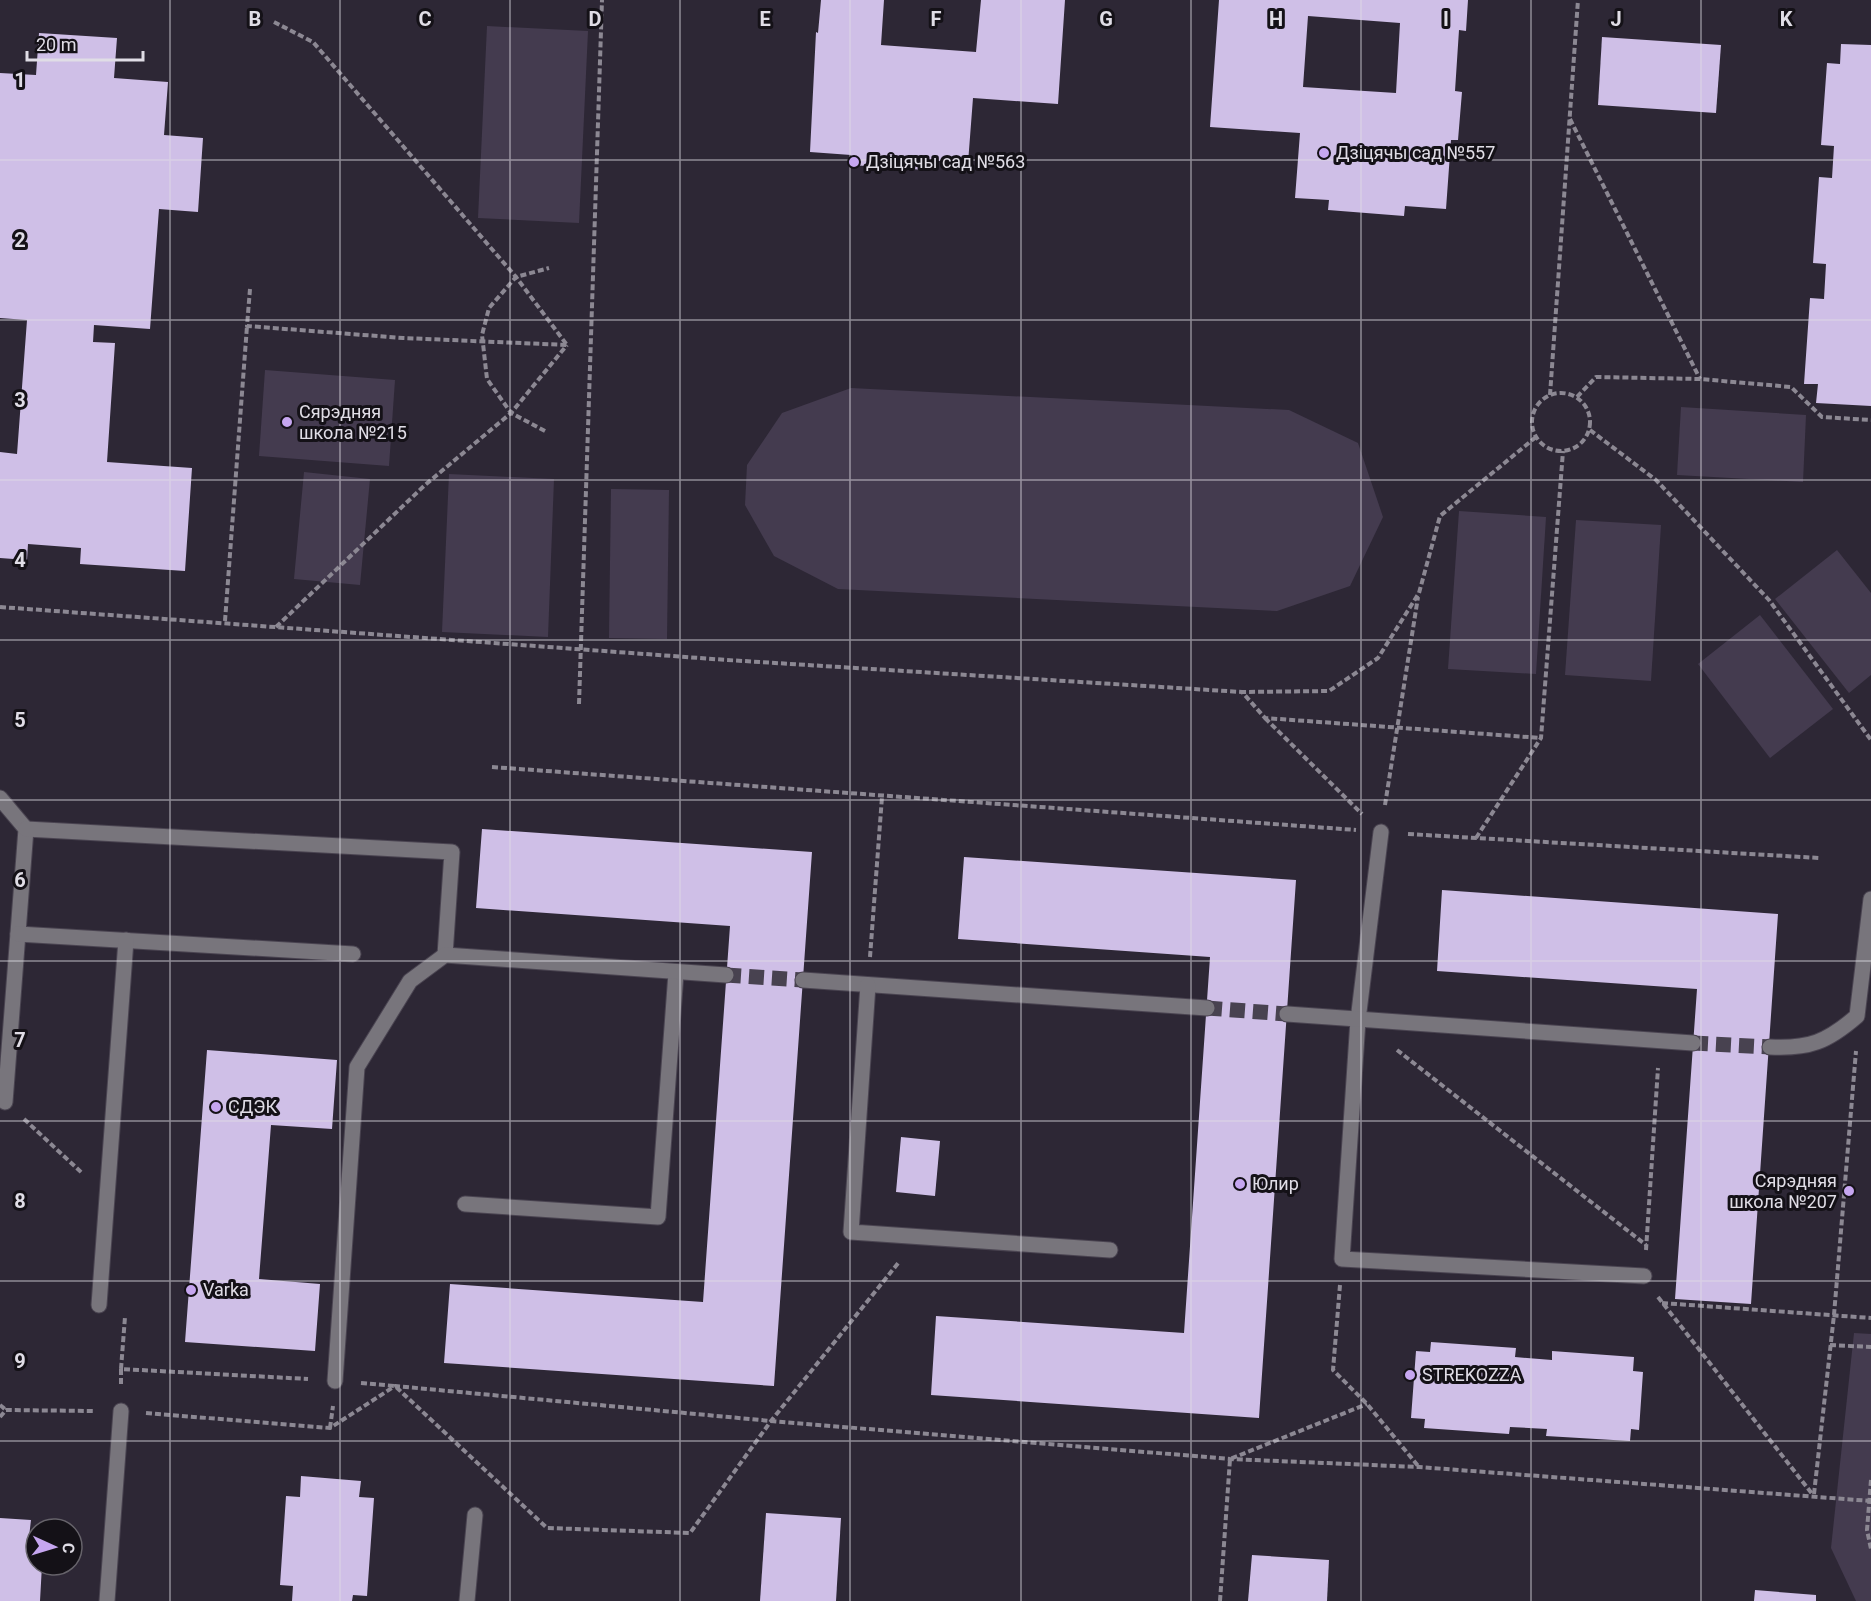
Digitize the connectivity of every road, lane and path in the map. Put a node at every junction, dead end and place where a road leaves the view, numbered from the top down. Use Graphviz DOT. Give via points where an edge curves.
graph roads {
  1 [pos="602,0"];
  2 [pos="1578,0"];
  3 [pos="274,22"];
  4 [pos="1569,118"];
  5 [pos="549,268"];
  6 [pos="516,277"];
  7 [pos="250,289"];
  8 [pos="247,326"];
  9 [pos="482,341"];
  10 [pos="567,345"];
  11 [pos="1700,379"];
  12 [pos="1550,395"];
  13 [pos="1577,397"];
  14 [pos="511,413"];
  15 [pos="1871,420"];
  16 [pos="1590,430"];
  17 [pos="545,431"];
  18 [pos="1536,437"];
  19 [pos="1563,452"];
  20 [pos="1419,593"];
  21 [pos="0,607"];
  22 [pos="225,621"];
  23 [pos="276,627"];
  24 [pos="581,650"];
  25 [pos="1242,692"];
  26 [pos="579,704"];
  27 [pos="1265,718"];
  28 [pos="1398,728"];
  29 [pos="1541,738"];
  30 [pos="1871,740"];
  31 [pos="492,767"];
  32 [pos="882,797"];
  33 [pos="0,798"];
  34 [pos="26,829"];
  35 [pos="1381,832"];
  36 [pos="1475,838"];
  37 [pos="1819,858"];
  38 [pos="1871,899"];
  39 [pos="18,934"];
  40 [pos="126,940"];
  41 [pos="352,954"];
  42 [pos="445,956"];
  43 [pos="676,973"];
  44 [pos="726,975"];
  45 [pos="803,980"];
  46 [pos="868,985"];
  47 [pos="1207,1008"];
  48 [pos="1287,1014"];
  49 [pos="1857,1016"];
  50 [pos="1358,1020"];
  51 [pos="1660,1040"];
  52 [pos="1693,1043"];
  53 [pos="1770,1047"];
  54 [pos="1395,1049"];
  55 [pos="5,1102"];
  56 [pos="465,1204"];
  57 [pos="918,1238"];
  58 [pos="1646,1245"];
  59 [pos="1110,1250"];
  60 [pos="1342,1259"];
  61 [pos="1644,1276"];
  62 [pos="1662,1303"];
  63 [pos="99,1305"];
  64 [pos="1834,1314"];
  65 [pos="1871,1318"];
  66 [pos="1830,1345"];
  67 [pos="1871,1347"];
  68 [pos="336,1381"];
  69 [pos="395,1386"];
  70 [pos="1367,1404"];
  71 [pos="0,1405"];
  72 [pos="6,1410"];
  73 [pos="121,1411"];
  74 [pos="0,1417"];
  75 [pos="771,1422"];
  76 [pos="330,1428"];
  77 [pos="1230,1459"];
  78 [pos="1419,1467"];
  79 [pos="1871,1480"];
  80 [pos="1814,1495"];
  81 [pos="1869,1501"];
  82 [pos="475,1515"];
  83 [pos="1871,1549"];
  84 [pos="107,1601"];
  85 [pos="467,1601"];
  86 [pos="1220,1601"];
  1 -- 24 [label="path"];
  2 -- 4 [label="path"];
  3 -- 6 [label="path" via="313,42"];
  4 -- 11 [label="path"];
  4 -- 12 [label="path"];
  5 -- 6 [label="path"];
  6 -- 9 [label="path" via="489,308"];
  6 -- 10 [label="path"];
  7 -- 8 [label="path"];
  8 -- 9 [label="path"];
  8 -- 22 [label="path"];
  9 -- 10 [label="path"];
  9 -- 14 [label="path" via="487,378"];
  10 -- 14 [label="path"];
  11 -- 13 [label="path" via="1596,377"];
  11 -- 15 [label="path" via="1791,387 1822,417"];
  12 -- 13 [label="path"];
  12 -- 18 [label="path" via="1533,415"];
  13 -- 16 [label="path" via="1589,412"];
  14 -- 17 [label="path"];
  14 -- 23 [label="path" via="425,485"];
  16 -- 19 [label="path" via="1580,446"];
  16 -- 30 [label="path" via="1656,480 1769,600"];
  18 -- 19 [label="path" via="1547,448"];
  18 -- 20 [label="path" via="1440,516"];
  19 -- 29 [label="path"];
  20 -- 25 [label="path" via="1378,658 1329,691"];
  20 -- 28 [label="path"];
  21 -- 22 [label="path"];
  22 -- 23 [label="path"];
  23 -- 24 [label="path"];
  24 -- 25 [label="path"];
  24 -- 26 [label="path"];
  25 -- 27 [label="path"];
  27 -- 28 [label="path"];
  27 -- 35 [label="path"];
  28 -- 29 [label="path"];
  28 -- 35 [label="path"];
  29 -- 36 [label="path"];
  31 -- 32 [label="path"];
  32 -- 35 [label="path"];
  32 -- 46 [label="path"];
  33 -- 34 [label="lane"];
  34 -- 39 [label="lane"];
  34 -- 42 [label="lane" via="452,852"];
  35 -- 36 [label="path"];
  35 -- 50 [label="lane"];
  36 -- 37 [label="path"];
  38 -- 49 [label="lane"];
  39 -- 40 [label="lane"];
  39 -- 55 [label="lane"];
  40 -- 41 [label="lane"];
  40 -- 63 [label="lane"];
  42 -- 43 [label="lane"];
  42 -- 68 [label="lane" via="410,981 357,1067"];
  43 -- 44 [label="lane"];
  43 -- 56 [label="lane" via="658,1217"];
  45 -- 46 [label="lane"];
  46 -- 47 [label="lane"];
  46 -- 57 [label="lane" via="851,1232"];
  48 -- 50 [label="lane"];
  49 -- 53 [label="lane" via="1837,1034 1800,1048"];
  49 -- 64 [label="path"];
  50 -- 51 [label="lane"];
  50 -- 60 [label="lane"];
  51 -- 52 [label="lane"];
  51 -- 58 [label="path"];
  54 -- 58 [label="path"];
  57 -- 59 [label="lane"];
  57 -- 75 [label="path"];
  58 -- 61 [label="path"];
  60 -- 61 [label="lane"];
  60 -- 70 [label="path" via="1333,1370"];
  61 -- 62 [label="path"];
  62 -- 64 [label="path"];
  62 -- 80 [label="path"];
  64 -- 65 [label="path"];
  64 -- 66 [label="path"];
  66 -- 67 [label="path"];
  66 -- 80 [label="path"];
  68 -- 69 [label="path"];
  68 -- 73 [label="path" via="121,1369"];
  68 -- 76 [label="path"];
  69 -- 75 [label="path"];
  69 -- 75 [label="path" via="547,1528 690,1533"];
  69 -- 76 [label="path"];
  70 -- 77 [label="path"];
  70 -- 78 [label="path"];
  71 -- 72 [label="path"];
  72 -- 73 [label="path"];
  72 -- 74 [label="path"];
  73 -- 76 [label="path"];
  73 -- 84 [label="lane"];
  75 -- 77 [label="path"];
  77 -- 78 [label="path"];
  77 -- 86 [label="path"];
  78 -- 80 [label="path"];
  79 -- 81 [label="path"];
  80 -- 81 [label="path"];
  81 -- 83 [label="path"];
  82 -- 85 [label="lane"];
}
